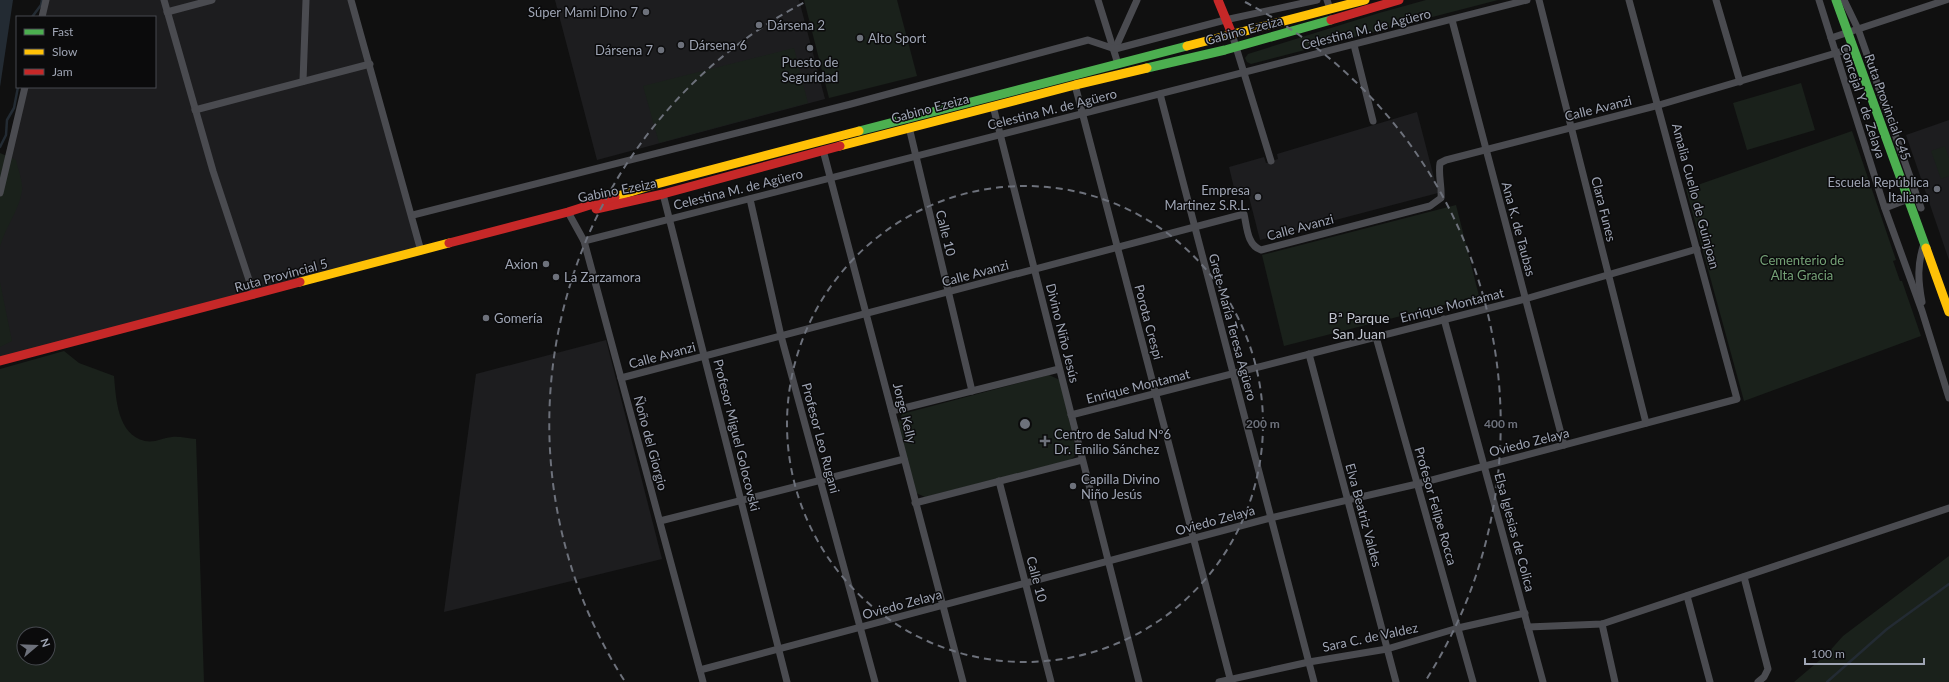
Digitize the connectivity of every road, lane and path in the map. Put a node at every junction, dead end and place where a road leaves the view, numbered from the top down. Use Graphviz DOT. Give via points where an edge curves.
graph roads {
  1 [pos="46,0"];
  2 [pos="164,0"];
  3 [pos="212,0"];
  4 [pos="306,0"];
  5 [pos="351,0"];
  6 [pos="1098,0"];
  7 [pos="1138,0"];
  8 [pos="1218,0"];
  9 [pos="1317,0"];
  10 [pos="1327,0"];
  11 [pos="1365,0"];
  12 [pos="1399,0"];
  13 [pos="1526,0"];
  14 [pos="1539,0"];
  15 [pos="1629,0"];
  16 [pos="1716,0"];
  17 [pos="1819,0"];
  18 [pos="1836,0"];
  19 [pos="1844,0"];
  20 [pos="1946,0"];
  21 [pos="1330,9"];
  22 [pos="168,12"];
  23 [pos="42,16"];
  24 [pos="1225,20"];
  25 [pos="1452,20"];
  26 [pos="1858,29"];
  27 [pos="1847,32"];
  28 [pos="1232,34"];
  29 [pos="1830,38"];
  30 [pos="1354,45"];
  31 [pos="1236,47"];
  32 [pos="1853,48"];
  33 [pos="1115,49"];
  34 [pos="1836,54"];
  35 [pos="370,64"];
  36 [pos="1118,64"];
  37 [pos="1244,73"];
  38 [pos="303,82"];
  39 [pos="1740,82"];
  40 [pos="1075,84"];
  41 [pos="26,88"];
  42 [pos="1160,94"];
  43 [pos="1658,105"];
  44 [pos="993,106"];
  45 [pos="195,110"];
  46 [pos="1082,114"];
  47 [pos="1373,121"];
  48 [pos="909,127"];
  49 [pos="1571,127"];
  50 [pos="1000,135"];
  51 [pos="1486,149"];
  52 [pos="823,150"];
  53 [pos="915,156"];
  54 [pos="1271,161"];
  55 [pos="830,178"];
  56 [pos="1913,185"];
  57 [pos="0,193"];
  58 [pos="663,194"];
  59 [pos="750,199"];
  60 [pos="1908,200"];
  61 [pos="1885,208"];
  62 [pos="1921,208"];
  63 [pos="568,212"];
  64 [pos="413,216"];
  65 [pos="669,219"];
  66 [pos="1195,227"];
  67 [pos="584,241"];
  68 [pos="1924,244"];
  69 [pos="1118,248"];
  70 [pos="1698,249"];
  71 [pos="422,251"];
  72 [pos="1034,269"];
  73 [pos="1608,274"];
  74 [pos="948,292"];
  75 [pos="1946,294"];
  76 [pos="252,296"];
  77 [pos="1525,299"];
  78 [pos="1949,312"];
  79 [pos="866,314"];
  80 [pos="1444,319"];
  81 [pos="781,336"];
  82 [pos="1929,336"];
  83 [pos="1376,337"];
  84 [pos="1309,354"];
  85 [pos="706,356"];
  86 [pos="0,361"];
  87 [pos="1059,369"];
  88 [pos="1233,374"];
  89 [pos="621,378"];
  90 [pos="972,391"];
  91 [pos="1156,394"];
  92 [pos="1949,398"];
  93 [pos="1737,399"];
  94 [pos="892,411"];
  95 [pos="1071,415"];
  96 [pos="1646,423"];
  97 [pos="1564,445"];
  98 [pos="904,460"];
  99 [pos="1082,460"];
  100 [pos="1484,466"];
  101 [pos="820,481"];
  102 [pos="999,482"];
  103 [pos="1417,484"];
  104 [pos="1348,500"];
  105 [pos="740,501"];
  106 [pos="915,503"];
  107 [pos="1949,508"];
  108 [pos="1270,518"];
  109 [pos="660,521"];
  110 [pos="1194,538"];
  111 [pos="1108,561"];
  112 [pos="1744,577"];
  113 [pos="1025,584"];
  114 [pos="1687,596"];
  115 [pos="943,605"];
  116 [pos="1525,614"];
  117 [pos="1602,624"];
  118 [pos="1528,627"];
  119 [pos="859,628"];
  120 [pos="1458,628"];
  121 [pos="780,649"];
  122 [pos="1387,649"];
  123 [pos="1309,662"];
  124 [pos="700,670"];
  125 [pos="1231,680"];
  126 [pos="703,682"];
  127 [pos="787,682"];
  128 [pos="875,682"];
  129 [pos="963,682"];
  130 [pos="1051,682"];
  131 [pos="1139,682"];
  132 [pos="1219,682"];
  133 [pos="1314,682"];
  134 [pos="1396,682"];
  135 [pos="1473,682"];
  136 [pos="1544,682"];
  137 [pos="1615,682"];
  138 [pos="1710,682"];
  139 [pos="1758,682"];
  1 -- 23 [label="street"];
  2 -- 22 [label="street"];
  3 -- 22 [label="street"];
  4 -- 38 [label="street"];
  5 -- 35 [label="street"];
  6 -- 33 [label="street"];
  7 -- 33 [label="street"];
  8 -- 24 [label="main road"];
  9 -- 24 [label="street"];
  10 -- 21 [label="street"];
  11 -- 21 [label="main road, Gabino Ezeiza"];
  12 -- 31 [label="main road, Gabino Ezeiza"];
  13 -- 25 [label="street, Celestina M. de Agüero"];
  14 -- 49 [label="street, Clara Funes"];
  15 -- 43 [label="street, Amalia Cuello de Guinjoan"];
  16 -- 39 [label="street"];
  17 -- 29 [label="street, Concejal Y. de Zelaya"];
  18 -- 27 [label="main road, Ruta Provincial C45"];
  19 -- 26 [label="street"];
  20 -- 26 [label="street"];
  21 -- 28 [label="main road, Gabino Ezeiza"];
  22 -- 45 [label="street"];
  24 -- 28 [label="main road"];
  24 -- 33 [label="street"];
  25 -- 30 [label="street, Celestina M. de Agüero"];
  25 -- 51 [label="street, Ana K. de Taubas"];
  26 -- 27 [label="street"];
  26 -- 56 [label="street"];
  27 -- 29 [label="street"];
  27 -- 32 [label="main road, Ruta Provincial C45"];
  28 -- 31 [label="street"];
  28 -- 36 [label="main road, Gabino Ezeiza"];
  29 -- 34 [label="street, Concejal Y. de Zelaya"];
  30 -- 37 [label="street, Celestina M. de Agüero"];
  30 -- 47 [label="street"];
  31 -- 37 [label="street"];
  31 -- 40 [label="main road, Gabino Ezeiza"];
  32 -- 34 [label="street, Calle Avanzi"];
  32 -- 60 [label="main road, Ruta Provincial C45"];
  33 -- 36 [label="street"];
  33 -- 64 [label="street" via="1088,40 851,104"];
  34 -- 39 [label="street, Calle Avanzi"];
  34 -- 61 [label="street, Concejal Y. de Zelaya"];
  35 -- 38 [label="street"];
  35 -- 64 [label="street"];
  36 -- 63 [label="main road, Gabino Ezeiza" via="649,186"];
  37 -- 42 [label="street, Celestina M. de Agüero"];
  37 -- 54 [label="street"];
  38 -- 45 [label="street"];
  39 -- 43 [label="street, Calle Avanzi"];
  40 -- 44 [label="main road, Gabino Ezeiza"];
  40 -- 46 [label="street, Porota Crespi"];
  41 -- 57 [label="street"];
  42 -- 46 [label="street, Celestina M. de Agüero"];
  42 -- 66 [label="street, Grete María Teresa Agüero"];
  43 -- 49 [label="street, Calle Avanzi"];
  43 -- 70 [label="street, Amalia Cuello de Guinjoan"];
  44 -- 48 [label="main road, Gabino Ezeiza"];
  44 -- 50 [label="street, Divino Niño Jesús"];
  45 -- 76 [label="street"];
  46 -- 50 [label="street, Celestina M. de Agüero"];
  46 -- 69 [label="street, Porota Crespi"];
  48 -- 52 [label="main road, Gabino Ezeiza"];
  48 -- 53 [label="street, Calle 10"];
  49 -- 51 [label="street, Calle Avanzi"];
  49 -- 73 [label="street, Clara Funes"];
  50 -- 53 [label="street, Celestina M. de Agüero"];
  50 -- 72 [label="street, Divino Niño Jesús"];
  51 -- 66 [label="street, Calle Avanzi" via="1440,163 1438,174 1441,198 1430,206 1260,250 1255,248 1250,240 1244,214"];
  51 -- 77 [label="street, Ana K. de Taubas"];
  52 -- 55 [label="street, Jorge Kelly"];
  52 -- 58 [label="main road, Gabino Ezeiza"];
  53 -- 55 [label="street, Celestina M. de Agüero"];
  53 -- 74 [label="street, Calle 10"];
  55 -- 59 [label="street, Celestina M. de Agüero"];
  55 -- 79 [label="street, Jorge Kelly"];
  56 -- 60 [label="street"];
  56 -- 62 [label="street"];
  58 -- 63 [label="main road, Gabino Ezeiza"];
  58 -- 65 [label="street, Profesor Miguel Golocovski"];
  59 -- 65 [label="street, Celestina M. de Agüero"];
  59 -- 81 [label="street, Profesor Leo Rugani"];
  60 -- 61 [label="street"];
  60 -- 68 [label="main road, Ruta Provincial C45"];
  61 -- 82 [label="street, Concejal Y. de Zelaya"];
  63 -- 67 [label="street, Ñoño del Giorgio"];
  63 -- 71 [label="main road, Ruta Provincial 5"];
  64 -- 71 [label="street"];
  65 -- 67 [label="street, Celestina M. de Agüero"];
  65 -- 85 [label="street, Profesor Miguel Golocovski"];
  66 -- 69 [label="street, Calle Avanzi"];
  66 -- 88 [label="street, Grete María Teresa Agüero"];
  67 -- 89 [label="street, Ñoño del Giorgio"];
  68 -- 75 [label="main road, Ruta Provincial C45"];
  68 -- 82 [label="street" via="1917,272"];
  69 -- 72 [label="street, Calle Avanzi"];
  69 -- 91 [label="street, Porota Crespi"];
  70 -- 73 [label="street, Enrique Montamat"];
  70 -- 93 [label="street, Amalia Cuello de Guinjoan"];
  71 -- 76 [label="main road, Ruta Provincial 5"];
  72 -- 74 [label="street, Calle Avanzi"];
  72 -- 87 [label="street, Divino Niño Jesús"];
  73 -- 77 [label="street, Enrique Montamat"];
  73 -- 96 [label="street, Clara Funes"];
  74 -- 79 [label="street, Calle Avanzi"];
  74 -- 90 [label="street, Calle 10"];
  75 -- 78 [label="main road, Ruta Provincial C45"];
  76 -- 86 [label="main road, Ruta Provincial 5"];
  77 -- 80 [label="street, Enrique Montamat"];
  77 -- 97 [label="street, Ana K. de Taubas"];
  79 -- 81 [label="street, Calle Avanzi"];
  79 -- 94 [label="street, Jorge Kelly"];
  80 -- 83 [label="street, Enrique Montamat"];
  80 -- 100 [label="street, Elsa Iglesias de Colica"];
  81 -- 85 [label="street, Calle Avanzi"];
  81 -- 101 [label="street, Profesor Leo Rugani"];
  82 -- 92 [label="street, Concejal Y. de Zelaya"];
  83 -- 84 [label="street, Enrique Montamat"];
  83 -- 103 [label="street, Profesor Felipe Rocca"];
  84 -- 88 [label="street, Enrique Montamat"];
  84 -- 104 [label="street, Elva Beatriz Valdes"];
  85 -- 89 [label="street, Calle Avanzi"];
  85 -- 105 [label="street, Profesor Miguel Golocovski"];
  87 -- 90 [label="street"];
  87 -- 95 [label="street, Divino Niño Jesús"];
  88 -- 91 [label="street, Enrique Montamat"];
  88 -- 108 [label="street, Grete María Teresa Agüero"];
  89 -- 109 [label="street, Ñoño del Giorgio"];
  90 -- 94 [label="street"];
  91 -- 95 [label="street, Enrique Montamat"];
  91 -- 110 [label="street, Porota Crespi"];
  93 -- 96 [label="street, Oviedo Zelaya"];
  94 -- 98 [label="street, Jorge Kelly"];
  95 -- 99 [label="street, Divino Niño Jesús"];
  96 -- 97 [label="street, Oviedo Zelaya"];
  97 -- 100 [label="street, Oviedo Zelaya"];
  98 -- 101 [label="street"];
  98 -- 106 [label="street, Jorge Kelly"];
  99 -- 102 [label="street"];
  99 -- 111 [label="street, Divino Niño Jesús"];
  100 -- 103 [label="street, Oviedo Zelaya"];
  100 -- 116 [label="street, Elsa Iglesias de Colica"];
  101 -- 105 [label="street"];
  101 -- 119 [label="street, Profesor Leo Rugani"];
  102 -- 106 [label="street"];
  102 -- 113 [label="street, Calle 10"];
  103 -- 104 [label="street, Oviedo Zelaya"];
  103 -- 120 [label="street, Profesor Felipe Rocca"];
  104 -- 108 [label="street, Oviedo Zelaya"];
  104 -- 122 [label="street, Elva Beatriz Valdes"];
  105 -- 109 [label="street"];
  105 -- 121 [label="street, Profesor Miguel Golocovski"];
  106 -- 115 [label="street, Jorge Kelly"];
  107 -- 112 [label="street"];
  108 -- 110 [label="street, Oviedo Zelaya"];
  108 -- 123 [label="street, Grete María Teresa Agüero"];
  109 -- 124 [label="street, Ñoño del Giorgio"];
  110 -- 111 [label="street, Oviedo Zelaya"];
  110 -- 125 [label="street, Porota Crespi"];
  111 -- 113 [label="street, Oviedo Zelaya"];
  111 -- 131 [label="street, Divino Niño Jesús"];
  112 -- 114 [label="street"];
  112 -- 139 [label="street" via="1768,669"];
  113 -- 115 [label="street, Oviedo Zelaya"];
  113 -- 130 [label="street, Calle 10"];
  114 -- 117 [label="street"];
  114 -- 138 [label="street"];
  115 -- 119 [label="street, Oviedo Zelaya"];
  115 -- 129 [label="street, Jorge Kelly"];
  116 -- 118 [label="street, Elsa Iglesias de Colica"];
  116 -- 120 [label="street, Sara C. de Valdez"];
  117 -- 118 [label="street"];
  117 -- 137 [label="street"];
  118 -- 136 [label="street, Elsa Iglesias de Colica"];
  119 -- 121 [label="street, Oviedo Zelaya"];
  119 -- 128 [label="street, Profesor Leo Rugani"];
  120 -- 122 [label="street, Sara C. de Valdez"];
  120 -- 135 [label="street, Profesor Felipe Rocca"];
  121 -- 124 [label="street, Oviedo Zelaya"];
  121 -- 127 [label="street, Profesor Miguel Golocovski"];
  122 -- 123 [label="street, Sara C. de Valdez"];
  122 -- 134 [label="street, Elva Beatriz Valdes"];
  123 -- 125 [label="street, Sara C. de Valdez"];
  123 -- 133 [label="street, Grete María Teresa Agüero"];
  124 -- 126 [label="street, Ñoño del Giorgio"];
  125 -- 132 [label="street, Sara C. de Valdez"];
}
